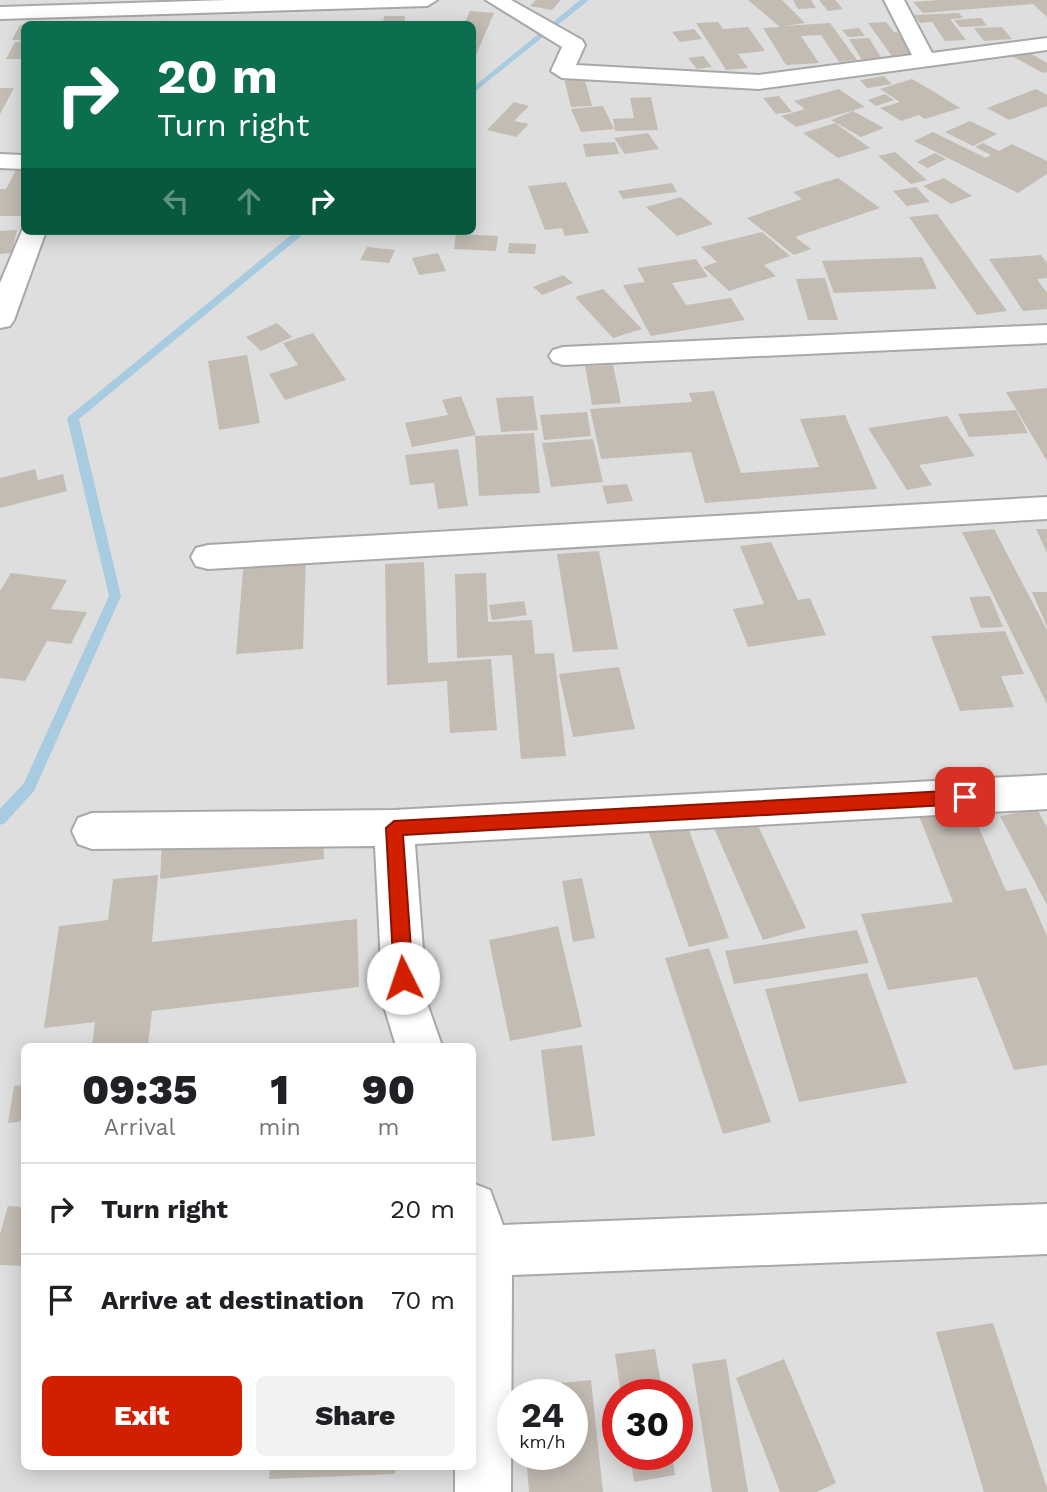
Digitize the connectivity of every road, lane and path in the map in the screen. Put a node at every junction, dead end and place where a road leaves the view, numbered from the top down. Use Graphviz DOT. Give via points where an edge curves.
graph roads {
  1 [pos="427,0"];
  2 [pos="496,0"];
  3 [pos="894,0"];
  4 [pos="115,12"];
  5 [pos="0,13"];
  6 [pos="1047,44"];
  7 [pos="925,59"];
  8 [pos="0,161"];
  9 [pos="21,162"];
  10 [pos="31,235"];
  11 [pos="8,277"];
  12 [pos="0,320"];
  13 [pos="1047,334"];
  14 [pos="563,356"];
  15 [pos="1047,508"];
  16 [pos="208,557"];
  17 [pos="1047,792"];
  18 [pos="394,828"];
  19 [pos="92,831"];
  20 [pos="418,1043"];
  21 [pos="1047,1229"];
  22 [pos="480,1230"];
  23 [pos="483,1492"];
  1 -- 4 [label="street"];
  2 -- 7 [label="street" via="574,45 562,71 759,82"];
  3 -- 7 [label="street"];
  4 -- 5 [label="street"];
  6 -- 7 [label="street"];
  8 -- 9 [label="street"];
  10 -- 11 [label="street"];
  11 -- 12 [label="street"];
  13 -- 14 [label="street"];
  15 -- 16 [label="street"];
  17 -- 18 [label="street"];
  18 -- 19 [label="street"];
  18 -- 20 [label="street" via="405,1003"];
  21 -- 22 [label="street"];
  22 -- 23 [label="street"];
}
